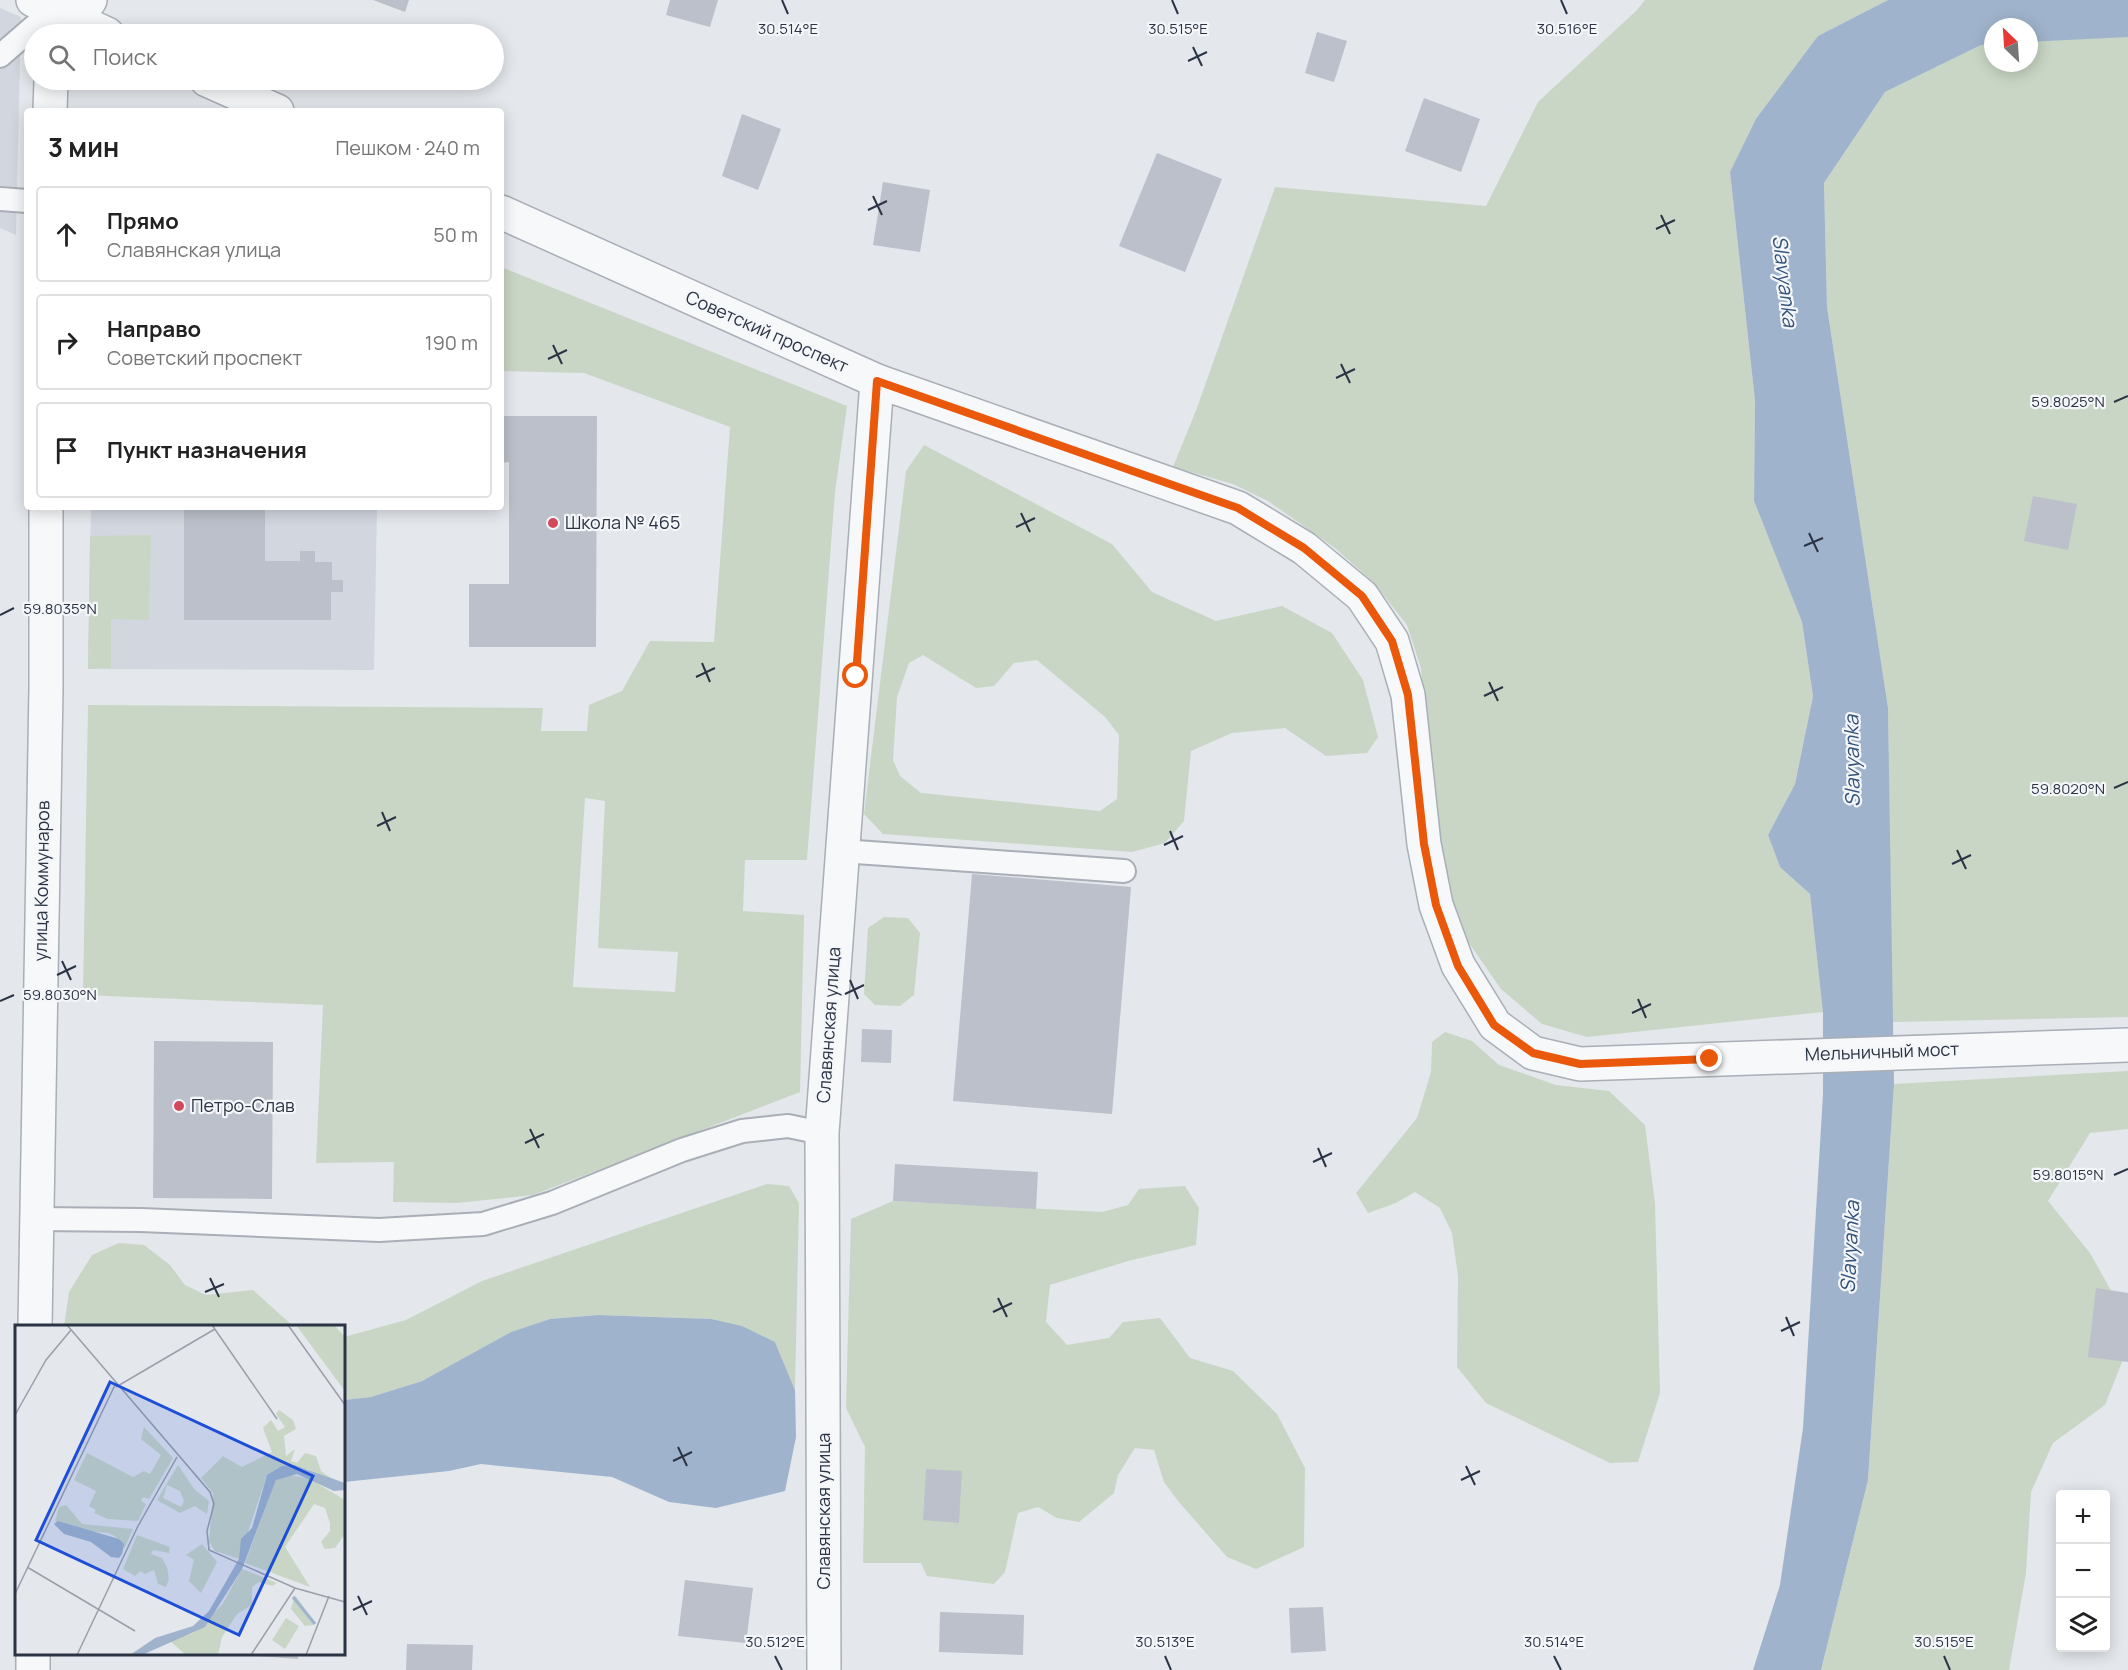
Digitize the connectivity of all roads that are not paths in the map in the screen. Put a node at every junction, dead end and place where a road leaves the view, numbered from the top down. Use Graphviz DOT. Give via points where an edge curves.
graph roads {
  1 [pos="61,13"];
  2 [pos="45,24"];
  3 [pos="85,24"];
  4 [pos="24,39"];
  5 [pos="0,56"];
  6 [pos="51,90"];
  7 [pos="230,90"];
  8 [pos="50,108"];
  9 [pos="270,108"];
  10 [pos="0,199"];
  11 [pos="24,201"];
  12 [pos="504,213"];
  13 [pos="877,381"];
  14 [pos="46,510"];
  15 [pos="842,851"];
  16 [pos="1124,871"];
  17 [pos="2128,1045"];
  18 [pos="1779,1056"];
  19 [pos="822,1133"];
  20 [pos="36,1220"];
  21 [pos="35,1325"];
  22 [pos="824,1670"];
  1 -- 2 [label="lane"];
  1 -- 3 [label="street"];
  4 -- 5 [label="lane"];
  6 -- 8 [label="street"];
  7 -- 9 [label="street"];
  10 -- 11 [label="lane"];
  12 -- 13 [label="street, Советский проспект"];
  13 -- 15 [label="street, Славянская улица"];
  13 -- 18 [label="street, Советский проспект" via="1238,508 1304,548 1362,596 1392,641 1408,695 1424,844 1436,905 1458,966 1494,1025 1533,1053 1580,1064"];
  14 -- 20 [label="street, улица Коммунаров"];
  15 -- 16 [label="lane"];
  15 -- 19 [label="street, Славянская улица"];
  17 -- 18 [label="street, Мельничный мост"];
  19 -- 20 [label="lane" via="788,1125 742,1131 682,1150 552,1203 483,1224 379,1230 141,1220"];
  19 -- 22 [label="street, Славянская улица"];
  20 -- 21 [label="street, улица Коммунаров"];
}
